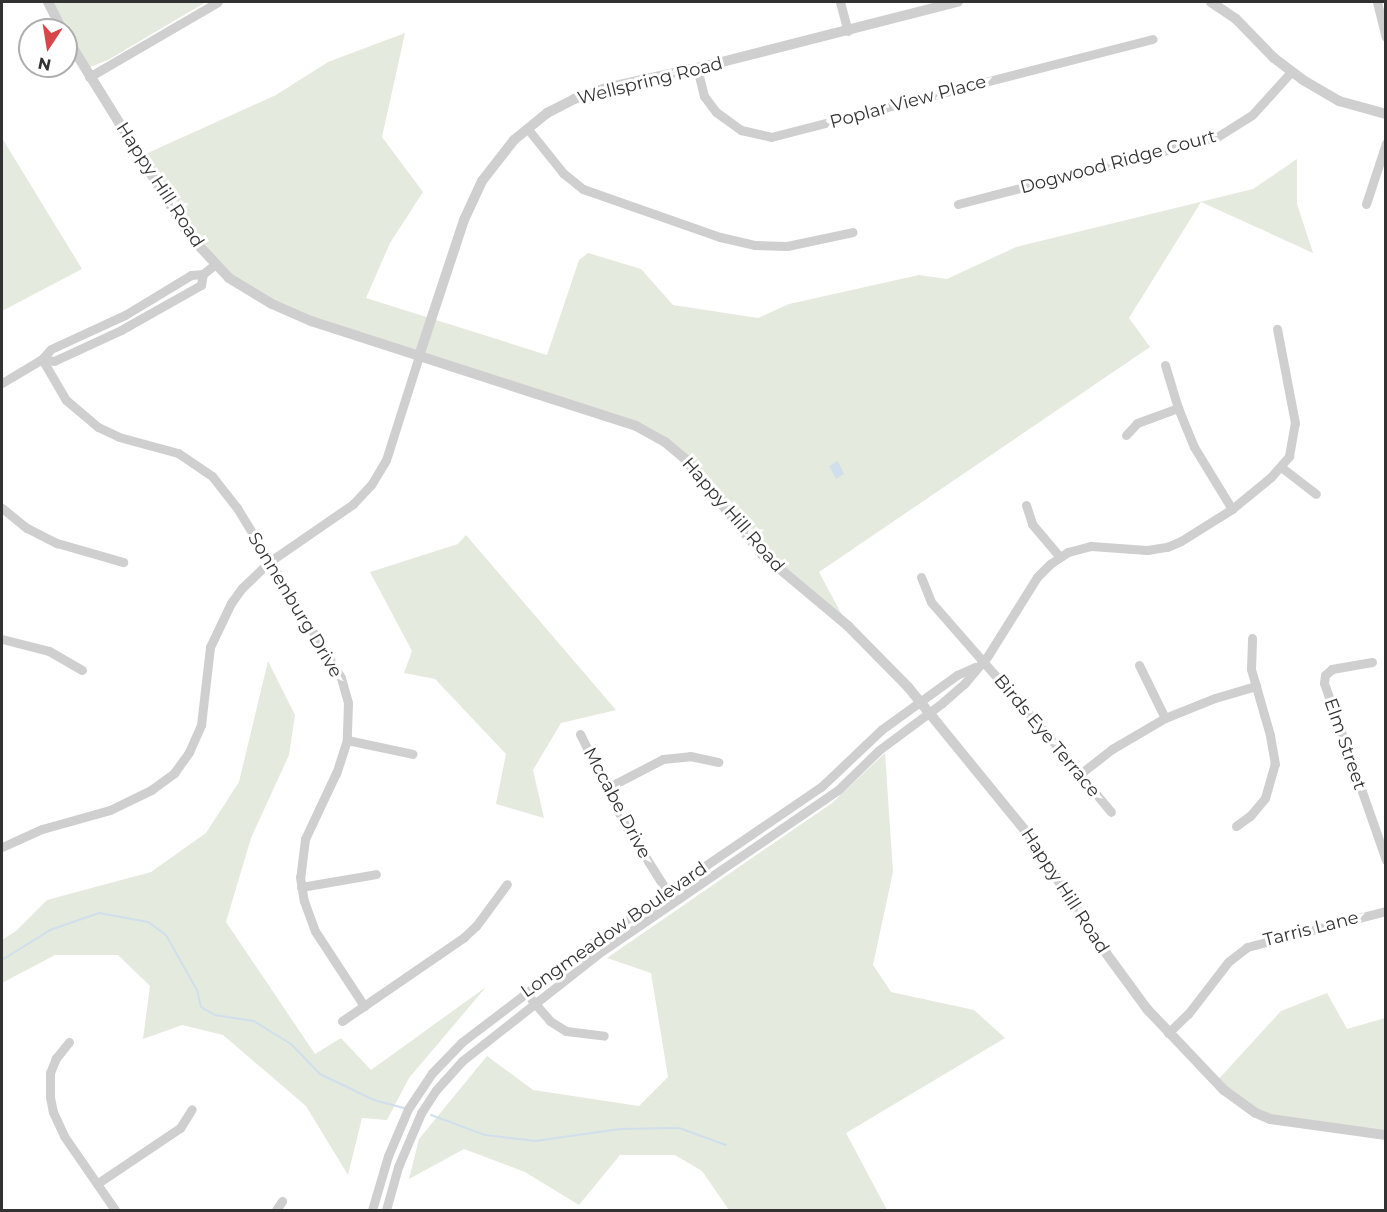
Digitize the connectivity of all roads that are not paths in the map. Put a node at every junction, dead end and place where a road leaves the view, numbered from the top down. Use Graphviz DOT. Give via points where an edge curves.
graph roads {
  1 [pos="48,2"];
  2 [pos="218,2"];
  3 [pos="840,2"];
  4 [pos="958,2"];
  5 [pos="1212,2"];
  6 [pos="1377,2"];
  7 [pos="56,18"];
  8 [pos="848,31"];
  9 [pos="1386,37"];
  10 [pos="1153,39"];
  11 [pos="78,57"];
  12 [pos="696,68"];
  13 [pos="1291,72"];
  14 [pos="90,77"];
  15 [pos="1386,114"];
  16 [pos="527,128"];
  17 [pos="1386,143"];
  18 [pos="1381,173"];
  19 [pos="958,204"];
  20 [pos="1366,204"];
  21 [pos="853,232"];
  22 [pos="214,265"];
  23 [pos="1277,329"];
  24 [pos="420,356"];
  25 [pos="42,359"];
  26 [pos="1165,365"];
  27 [pos="2,383"];
  28 [pos="1178,408"];
  29 [pos="1126,435"];
  30 [pos="1281,467"];
  31 [pos="1316,494"];
  32 [pos="1026,506"];
  33 [pos="2,508"];
  34 [pos="1232,508"];
  35 [pos="1060,556"];
  36 [pos="123,562"];
  37 [pos="269,562"];
  38 [pos="921,577"];
  39 [pos="1251,638"];
  40 [pos="2,642"];
  41 [pos="1372,662"];
  42 [pos="980,664"];
  43 [pos="1139,665"];
  44 [pos="82,670"];
  45 [pos="1256,686"];
  46 [pos="921,703"];
  47 [pos="930,713"];
  48 [pos="1165,718"];
  49 [pos="580,734"];
  50 [pos="347,740"];
  51 [pos="413,754"];
  52 [pos="718,762"];
  53 [pos="1080,774"];
  54 [pos="608,788"];
  55 [pos="1111,812"];
  56 [pos="1236,826"];
  57 [pos="2,847"];
  58 [pos="1386,860"];
  59 [pos="376,874"];
  60 [pos="507,884"];
  61 [pos="301,887"];
  62 [pos="667,891"];
  63 [pos="675,903"];
  64 [pos="1386,910"];
  65 [pos="525,992"];
  66 [pos="534,1002"];
  67 [pos="364,1006"];
  68 [pos="342,1021"];
  69 [pos="1168,1034"];
  70 [pos="604,1036"];
  71 [pos="69,1042"];
  72 [pos="192,1109"];
  73 [pos="1386,1135"];
  74 [pos="98,1183"];
  75 [pos="282,1202"];
  76 [pos="116,1210"];
  77 [pos="276,1210"];
  78 [pos="372,1210"];
  79 [pos="386,1210"];
  1 -- 7 [label="street"];
  2 -- 14 [label="street"];
  3 -- 8 [label="street"];
  4 -- 8 [label="street, Wellspring Road"];
  5 -- 13 [label="street" via="1236,19"];
  6 -- 9 [label="street"];
  8 -- 12 [label="street, Wellspring Road"];
  10 -- 12 [label="street, Poplar View Place" via="771,137 741,130 716,112 704,96"];
  11 -- 14 [label="street, Happy Hill Road"];
  12 -- 16 [label="street, Wellspring Road" via="588,94 560,106"];
  13 -- 15 [label="street" via="1339,100"];
  13 -- 19 [label="street, Dogwood Ridge Court" via="1252,115 1218,136"];
  14 -- 22 [label="street, Happy Hill Road" via="188,234"];
  16 -- 21 [label="street" via="562,173 584,189 720,237 787,246"];
  16 -- 24 [label="street, Wellspring Road" via="502,153 474,197"];
  17 -- 18 [label="street"];
  18 -- 20 [label="street"];
  22 -- 24 [label="street, Happy Hill Road" via="249,291 297,315"];
  22 -- 25 [label="street" via="203,274 201,285 121,330 54,361"];
  23 -- 30 [label="street" via="1295,423 1291,448"];
  24 -- 37 [label="street" via="386,460 371,485 353,504"];
  24 -- 46 [label="street, Happy Hill Road" via="636,426 665,442 685,459 762,555 863,640"];
  25 -- 27 [label="street"];
  25 -- 37 [label="street, Sonnenburg Drive" via="66,400 98,428 162,447 203,468 223,489"];
  26 -- 28 [label="street"];
  28 -- 29 [label="street" via="1137,423"];
  28 -- 34 [label="street" via="1194,447"];
  30 -- 31 [label="street"];
  30 -- 34 [label="street"];
  32 -- 35 [label="street" via="1032,524"];
  33 -- 36 [label="street" via="27,528 57,543"];
  34 -- 35 [label="street" via="1167,547 1146,550 1091,546"];
  35 -- 42 [label="street, Longmeadow Boulevard" via="1037,577"];
  37 -- 50 [label="street, Sonnenburg Drive" via="341,678 348,703"];
  37 -- 57 [label="street" via="242,588 221,620 210,647 201,725 189,752 174,772 151,790 110,810 42,829"];
  38 -- 42 [label="street, Birds Eye Terrace" via="931,602"];
  39 -- 45 [label="street" via="1250,660"];
  40 -- 44 [label="street" via="49,651"];
  41 -- 58 [label="street, Elm Street" via="1332,669 1325,675 1324,683"];
  42 -- 46 [label="street, Longmeadow Boulevard" via="957,675"];
  42 -- 47 [label="street, Longmeadow Boulevard" via="964,684"];
  42 -- 53 [label="street, Birds Eye Terrace"];
  43 -- 48 [label="street"];
  45 -- 48 [label="street"];
  45 -- 56 [label="street" via="1275,764 1265,798"];
  46 -- 47 [label="street, Happy Hill Road"];
  46 -- 62 [label="street, Longmeadow Boulevard" via="881,730 821,787"];
  47 -- 63 [label="street, Longmeadow Boulevard" via="879,750 838,790"];
  47 -- 69 [label="street, Happy Hill Road" via="1028,834 1102,949"];
  48 -- 53 [label="street" via="1112,749"];
  49 -- 54 [label="street, Mccabe Drive"];
  50 -- 51 [label="street"];
  50 -- 61 [label="street, Sonnenburg Drive" via="303,848"];
  52 -- 54 [label="street" via="690,756 663,759"];
  53 -- 55 [label="street, Birds Eye Terrace"];
  54 -- 62 [label="street, Mccabe Drive" via="624,823"];
  59 -- 61 [label="street"];
  60 -- 67 [label="street" via="464,938"];
  61 -- 67 [label="street, Sonnenburg Drive" via="315,931"];
  62 -- 63 [label="street, Mccabe Drive"];
  62 -- 65 [label="street, Longmeadow Boulevard"];
  63 -- 66 [label="street, Longmeadow Boulevard"];
  64 -- 69 [label="street, Tarris Lane" via="1247,947 1228,962"];
  65 -- 66 [label="street"];
  65 -- 78 [label="street, Longmeadow Boulevard" via="452,1051 423,1085 392,1144"];
  66 -- 70 [label="street" via="550,1021 566,1031"];
  66 -- 79 [label="street, Longmeadow Boulevard" via="462,1060 436,1090 405,1148"];
  67 -- 68 [label="street"];
  69 -- 73 [label="street, Happy Hill Road" via="1224,1090 1256,1113 1285,1123"];
  71 -- 74 [label="street" via="52,1065 50,1097 64,1136"];
  72 -- 74 [label="street" via="180,1128"];
  74 -- 76 [label="street"];
  75 -- 77 [label="street"];
}
